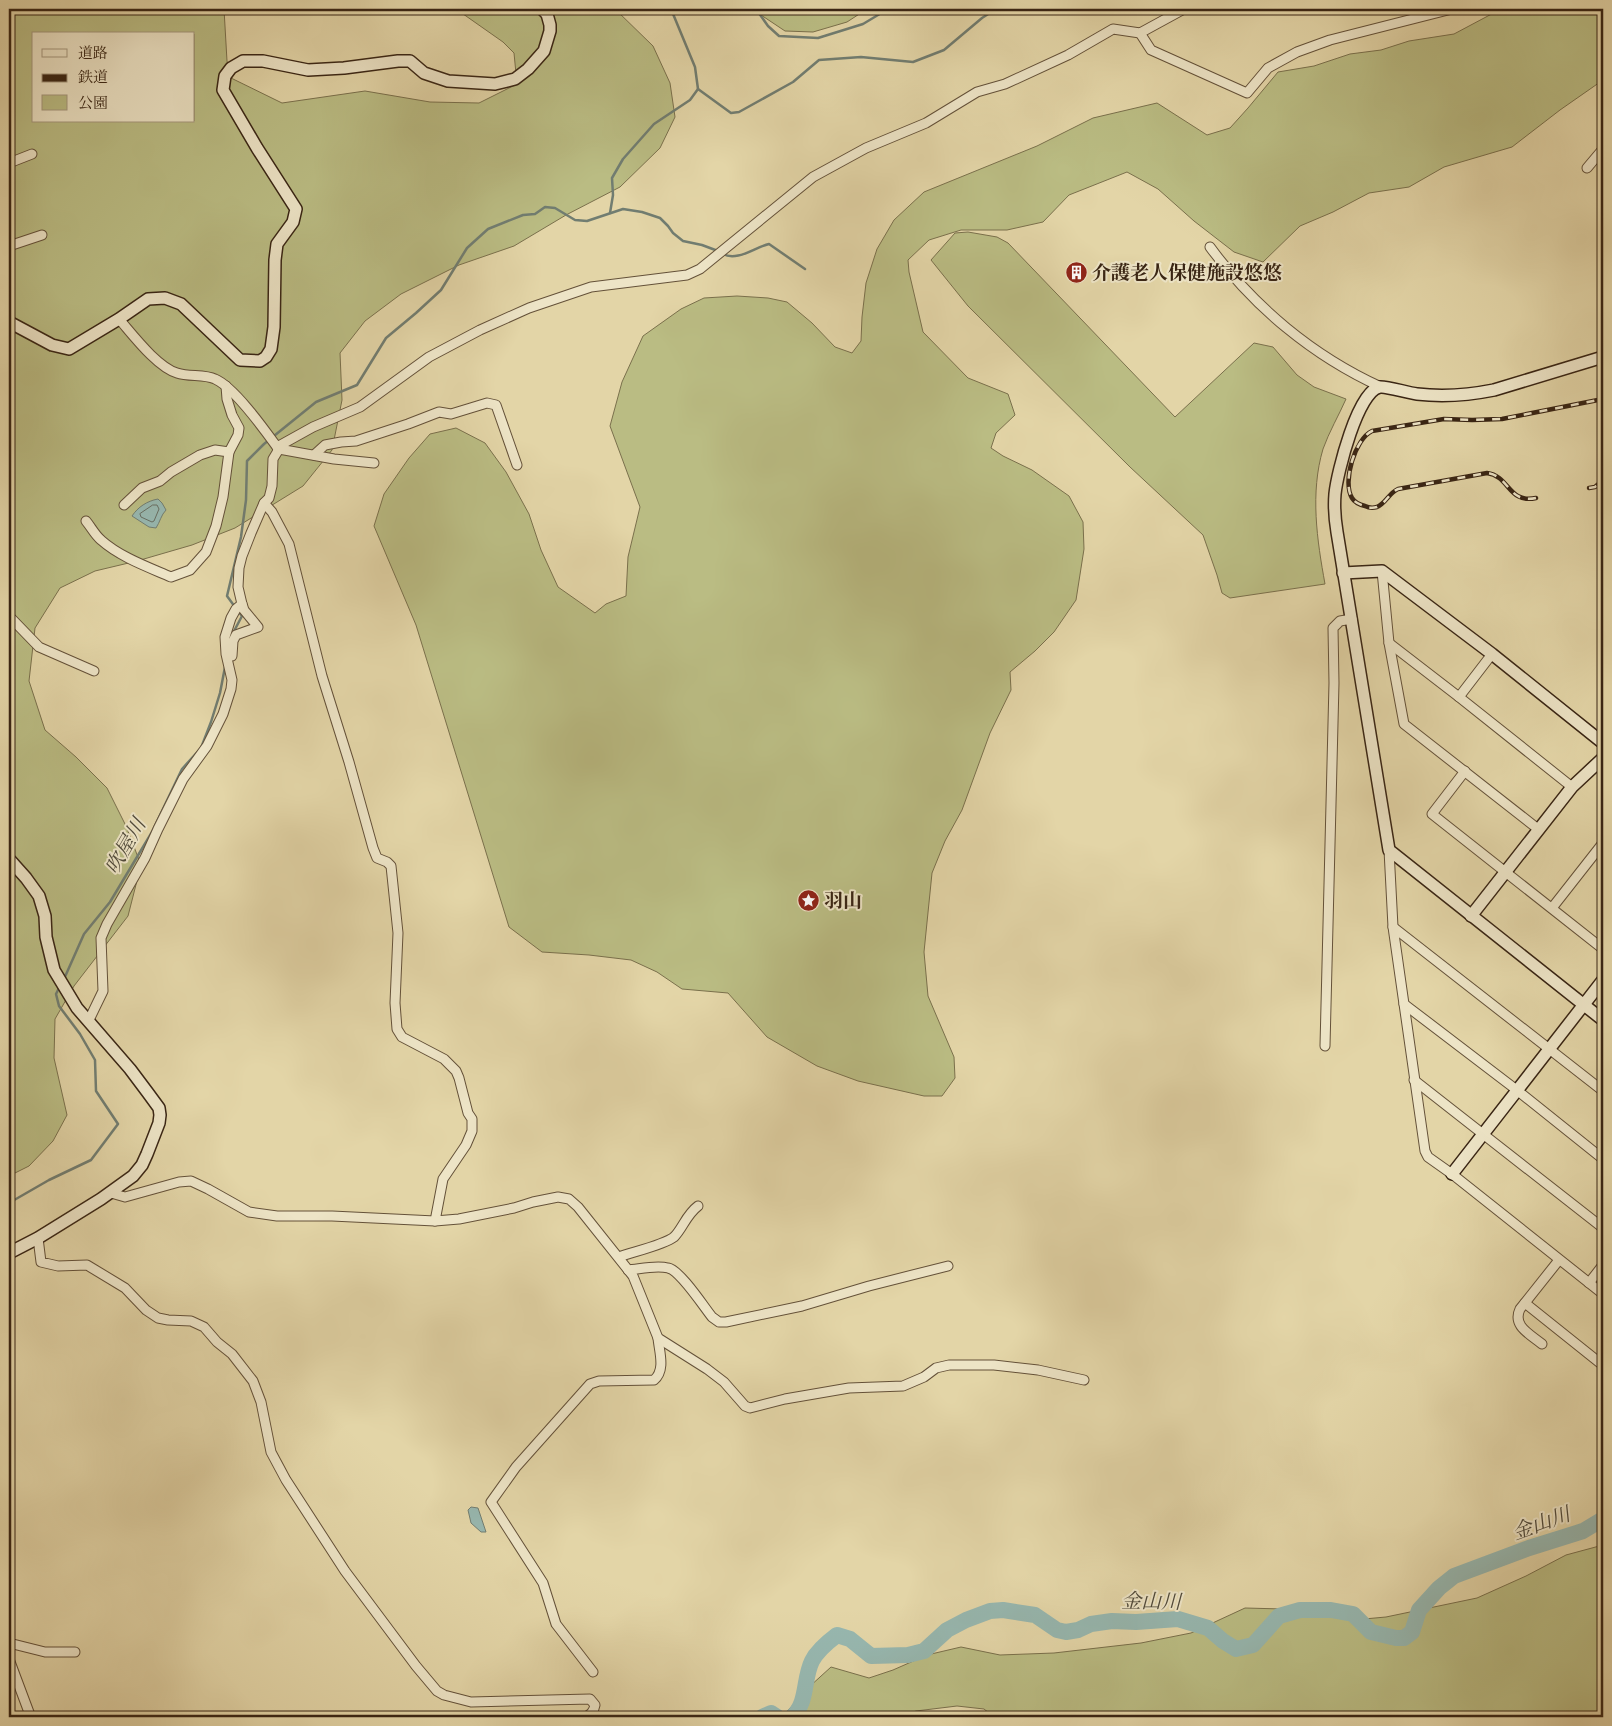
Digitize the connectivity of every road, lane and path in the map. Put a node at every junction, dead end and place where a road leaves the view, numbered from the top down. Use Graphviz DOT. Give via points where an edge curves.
graph roads {
  1 [pos="542,9"];
  2 [pos="1184,9"];
  3 [pos="1452,9"];
  4 [pos="1140,33"];
  5 [pos="1603,149"];
  6 [pos="32,154"];
  7 [pos="9,163"];
  8 [pos="1587,168"];
  9 [pos="42,235"];
  10 [pos="9,244"];
  11 [pos="1210,247"];
  12 [pos="119,319"];
  13 [pos="9,322"];
  14 [pos="1603,357"];
  15 [pos="226,386"];
  16 [pos="1380,387"];
  17 [pos="278,448"];
  18 [pos="229,452"];
  19 [pos="314,455"];
  20 [pos="374,463"];
  21 [pos="517,466"];
  22 [pos="264,503"];
  23 [pos="124,505"];
  24 [pos="86,521"];
  25 [pos="1382,571"];
  26 [pos="1343,573"];
  27 [pos="242,604"];
  28 [pos="9,616"];
  29 [pos="1352,619"];
  30 [pos="1388,643"];
  31 [pos="1492,654"];
  32 [pos="232,656"];
  33 [pos="94,671"];
  34 [pos="1459,697"];
  35 [pos="1603,743"];
  36 [pos="1603,758"];
  37 [pos="1465,771"];
  38 [pos="1572,787"];
  39 [pos="1538,830"];
  40 [pos="1603,843"];
  41 [pos="1389,850"];
  42 [pos="9,859"];
  43 [pos="1505,871"];
  44 [pos="1552,908"];
  45 [pos="1471,916"];
  46 [pos="1393,927"];
  47 [pos="1603,949"];
  48 [pos="1603,980"];
  49 [pos="1404,1004"];
  50 [pos="1584,1004"];
  51 [pos="89,1020"];
  52 [pos="1603,1020"];
  53 [pos="1324,1046"];
  54 [pos="1550,1049"];
  55 [pos="1414,1080"];
  56 [pos="1518,1091"];
  57 [pos="1603,1091"];
  58 [pos="1484,1134"];
  59 [pos="1603,1159"];
  60 [pos="1452,1174"];
  61 [pos="111,1193"];
  62 [pos="698,1206"];
  63 [pos="435,1221"];
  64 [pos="1603,1228"];
  65 [pos="38,1238"];
  66 [pos="9,1254"];
  67 [pos="618,1256"];
  68 [pos="1559,1260"];
  69 [pos="1603,1265"];
  70 [pos="948,1266"];
  71 [pos="628,1270"];
  72 [pos="1589,1283"];
  73 [pos="1603,1294"];
  74 [pos="1524,1303"];
  75 [pos="658,1338"];
  76 [pos="1542,1344"];
  77 [pos="1603,1359"];
  78 [pos="1084,1380"];
  79 [pos="9,1643"];
  80 [pos="75,1652"];
  81 [pos="9,1659"];
  82 [pos="593,1672"];
  83 [pos="30,1715"];
  84 [pos="584,1717"];
  1 -- 12 [label="street" via="548,14 550,26 544,51 515,79 495,84 448,81 424,73 410,61 308,70 263,61 243,61 231,68 225,76 224,90 296,209 293,222 277,244 271,349 260,362 240,360 181,304 165,298 148,299"];
  2 -- 4 [label="street"];
  3 -- 4 [label="street" via="1330,40 1297,52 1268,68 1247,93 1151,50"];
  4 -- 17 [label="street" via="1113,29 1068,55 1005,84 977,92 926,123 866,148 813,177 700,269 687,275 591,287 529,308 429,357 360,406 313,427"];
  5 -- 8 [label="street"];
  6 -- 7 [label="street"];
  9 -- 10 [label="street"];
  11 -- 16 [label="street" via="1247,292 1307,345"];
  12 -- 13 [label="street" via="69,349 52,345"];
  12 -- 15 [label="street" via="169,370 215,378"];
  14 -- 16 [label="street" via="1477,394 1418,394"];
  15 -- 17 [label="street"];
  15 -- 18 [label="street" via="227,399 239,428"];
  16 -- 26 [label="street" via="1364,400 1338,475 1336,526"];
  17 -- 19 [label="street"];
  17 -- 22 [label="street" via="273,460 269,498"];
  18 -- 23 [label="street" via="215,450 200,455 160,481 142,488"];
  18 -- 24 [label="street" via="216,526 206,552 190,570 171,577 154,570 100,539"];
  19 -- 20 [label="street"];
  19 -- 21 [label="street" via="325,445 356,441 439,412 451,414 487,403 496,405"];
  22 -- 27 [label="street" via="242,556 238,577"];
  22 -- 63 [label="street" via="289,544 322,676 373,848 377,858 391,866 398,933 397,1028 402,1037 444,1059 456,1070 472,1119 472,1131 466,1145 444,1179"];
  25 -- 26 [label="street"];
  25 -- 30 [label="street"];
  25 -- 31 [label="street"];
  26 -- 29 [label="street"];
  27 -- 32 [label="street" via="258,626 236,636"];
  27 -- 51 [label="street" via="236,609 225,637 232,680 223,714 207,746 183,779 146,858 107,924 101,938 103,991"];
  28 -- 33 [label="street" via="39,647"];
  29 -- 41 [label="street"];
  29 -- 53 [label="street" via="1340,620 1333,628"];
  30 -- 34 [label="street"];
  30 -- 37 [label="street" via="1404,724"];
  31 -- 34 [label="street"];
  31 -- 35 [label="street"];
  34 -- 38 [label="street"];
  36 -- 38 [label="street"];
  37 -- 39 [label="street"];
  37 -- 43 [label="street" via="1432,814"];
  38 -- 39 [label="street"];
  39 -- 43 [label="street"];
  40 -- 44 [label="street"];
  41 -- 45 [label="street"];
  41 -- 46 [label="street"];
  42 -- 51 [label="street" via="39,896 54,970 77,1008"];
  43 -- 44 [label="street"];
  43 -- 45 [label="street"];
  44 -- 47 [label="street"];
  45 -- 50 [label="street"];
  46 -- 49 [label="street"];
  46 -- 54 [label="street"];
  48 -- 50 [label="street"];
  49 -- 55 [label="street"];
  49 -- 56 [label="street"];
  50 -- 52 [label="street"];
  50 -- 54 [label="street"];
  51 -- 61 [label="street" via="130,1069 160,1115 142,1165"];
  54 -- 56 [label="street"];
  54 -- 57 [label="street"];
  55 -- 58 [label="street"];
  55 -- 60 [label="street" via="1425,1151 1428,1157"];
  56 -- 58 [label="street"];
  56 -- 59 [label="street"];
  58 -- 60 [label="street"];
  58 -- 64 [label="street"];
  60 -- 68 [label="street"];
  61 -- 63 [label="street" via="125,1197 191,1181 249,1212 277,1216"];
  61 -- 65 [label="street"];
  62 -- 67 [label="street" via="674,1236"];
  63 -- 67 [label="street" via="459,1219 558,1197 569,1199"];
  65 -- 66 [label="street"];
  65 -- 84 [label="street" via="41,1262 58,1266 88,1265 125,1288 158,1318 191,1321 204,1327 232,1354 254,1380 271,1452 286,1480 345,1570 437,1691 471,1702 590,1699 594,1708"];
  67 -- 71 [label="street"];
  68 -- 72 [label="street"];
  68 -- 74 [label="street"];
  69 -- 72 [label="street"];
  70 -- 71 [label="street" via="802,1306 726,1322 718,1322 712,1317 673,1270"];
  71 -- 75 [label="street"];
  72 -- 73 [label="street"];
  74 -- 76 [label="street" via="1517,1319 1520,1326"];
  74 -- 77 [label="street" via="1600,1363"];
  75 -- 78 [label="street" via="707,1369 750,1408 849,1388 903,1386 924,1378 936,1368 949,1365 994,1365"];
  75 -- 82 [label="street" via="661,1370 654,1380 590,1384 516,1467 491,1502 543,1583 556,1624"];
  79 -- 80 [label="street" via="45,1652"];
  81 -- 83 [label="street"];
}
